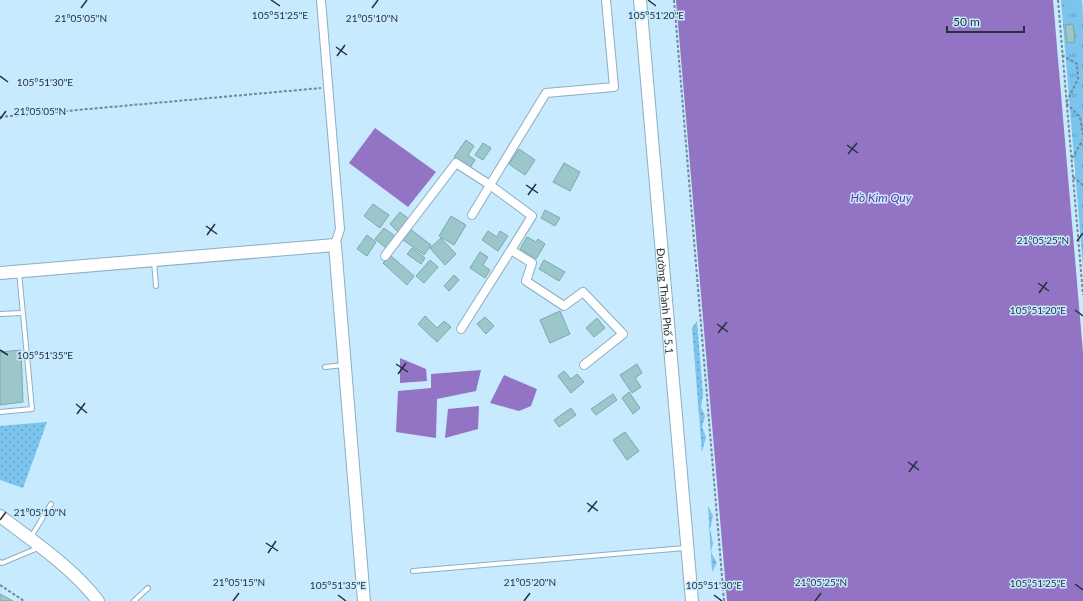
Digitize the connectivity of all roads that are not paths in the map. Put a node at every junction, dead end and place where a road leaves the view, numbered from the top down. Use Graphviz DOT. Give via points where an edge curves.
graph roads {
  1 [pos="320,0"];
  2 [pos="606,0"];
  3 [pos="640,0"];
  4 [pos="490,185"];
  5 [pos="472,215"];
  6 [pos="335,245"];
  7 [pos="511,250"];
  8 [pos="384,256"];
  9 [pos="154,260"];
  10 [pos="19,272"];
  11 [pos="0,273"];
  12 [pos="156,286"];
  13 [pos="22,313"];
  14 [pos="0,314"];
  15 [pos="461,329"];
  16 [pos="345,365"];
  17 [pos="584,365"];
  18 [pos="325,367"];
  19 [pos="0,412"];
  20 [pos="51,504"];
  21 [pos="0,516"];
  22 [pos="30,539"];
  23 [pos="41,546"];
  24 [pos="687,547"];
  25 [pos="0,562"];
  26 [pos="413,571"];
  27 [pos="148,588"];
  28 [pos="98,601"];
  29 [pos="134,601"];
  30 [pos="364,601"];
  31 [pos="692,601"];
  1 -- 6 [label="street" via="340,229"];
  2 -- 4 [label="street" via="614,87 546,93"];
  3 -- 24 [label="street, Đường Thành Phố 5.1"];
  4 -- 5 [label="street"];
  4 -- 7 [label="street" via="532,216"];
  4 -- 8 [label="street" via="456,163"];
  6 -- 9 [label="street"];
  6 -- 16 [label="street"];
  7 -- 15 [label="street"];
  7 -- 17 [label="street" via="532,263 526,281 564,306 584,292 623,334"];
  9 -- 10 [label="street"];
  9 -- 12 [label="lane"];
  10 -- 11 [label="street"];
  10 -- 13 [label="lane"];
  13 -- 14 [label="lane"];
  13 -- 19 [label="lane" via="32,409"];
  16 -- 18 [label="lane"];
  16 -- 30 [label="street"];
  20 -- 22 [label="lane"];
  21 -- 22 [label="street"];
  22 -- 23 [label="street"];
  23 -- 25 [label="lane"];
  23 -- 28 [label="street" via="86,586"];
  24 -- 26 [label="lane"];
  24 -- 31 [label="street, Đường Thành Phố 5.1"];
  27 -- 29 [label="lane"];
}
